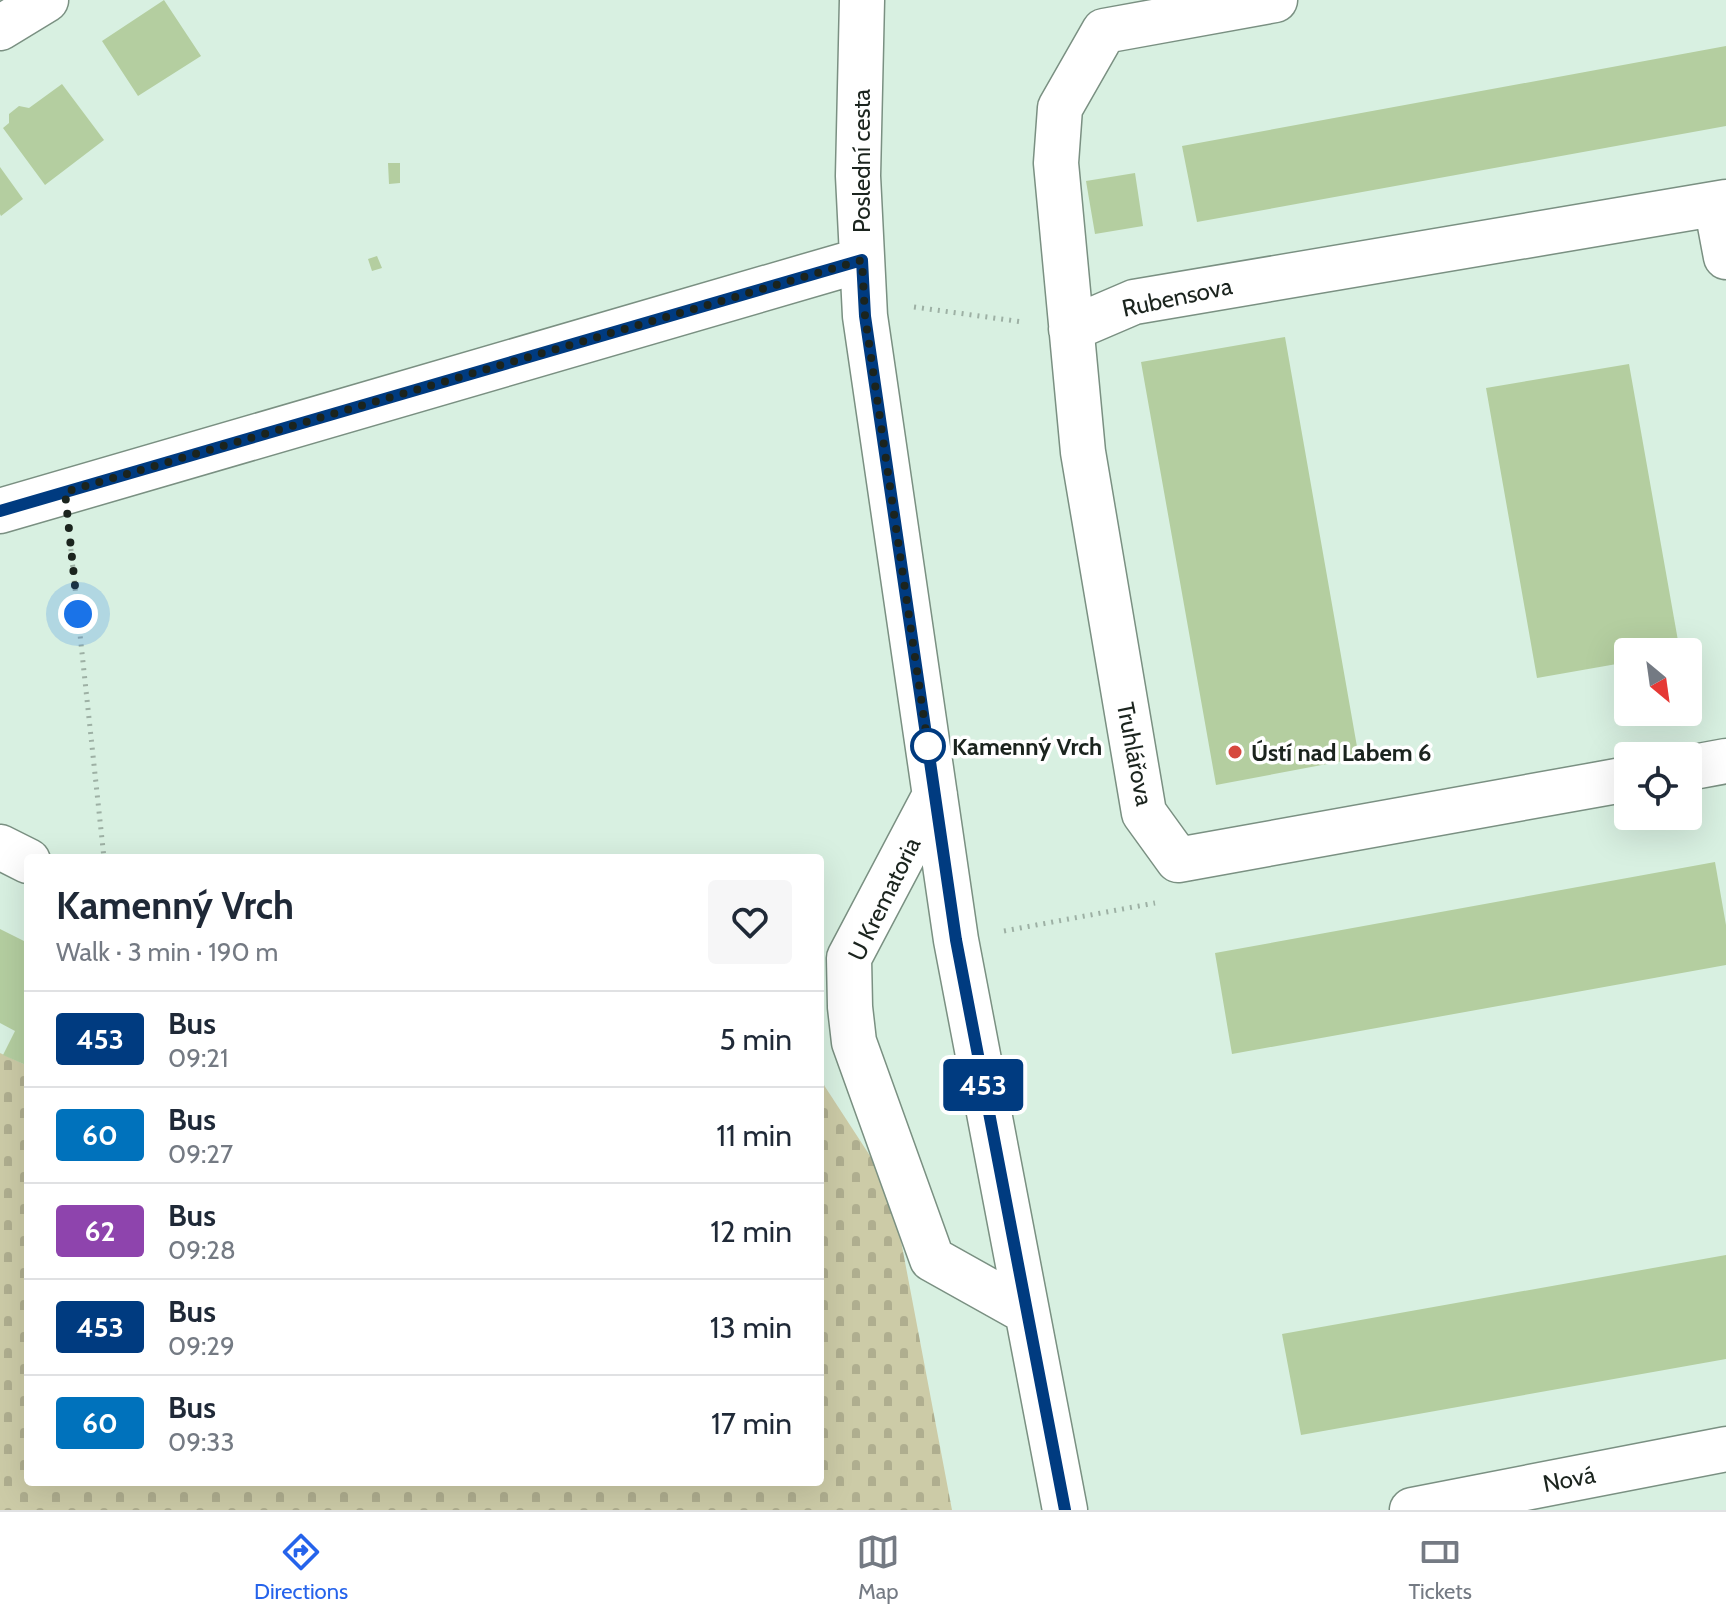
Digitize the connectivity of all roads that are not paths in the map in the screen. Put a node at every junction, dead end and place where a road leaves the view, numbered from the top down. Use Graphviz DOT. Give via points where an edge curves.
graph roads {
  1 [pos="46,0"];
  2 [pos="862,0"];
  3 [pos="1275,0"];
  4 [pos="0,28"];
  5 [pos="1721,203"];
  6 [pos="1726,257"];
  7 [pos="863,280"];
  8 [pos="1071,329"];
  9 [pos="0,511"];
  10 [pos="1726,761"];
  11 [pos="1702,765"];
  12 [pos="1614,782"];
  13 [pos="935,795"];
  14 [pos="0,847"];
  15 [pos="24,859"];
  16 [pos="1025,1311"];
  17 [pos="1726,1449"];
  18 [pos="1065,1510"];
  19 [pos="1412,1510"];
  1 -- 4 [label="street"];
  2 -- 7 [label="street, Poslední cesta" via="858,176"];
  3 -- 8 [label="street" via="1104,31 1060,108 1056,163"];
  5 -- 6 [label="street, Rubensova"];
  5 -- 8 [label="street, Rubensova" via="1134,302"];
  7 -- 9 [label="street"];
  7 -- 13 [label="street, Poslední cesta"];
  8 -- 12 [label="street, Truhlářova" via="1083,452 1144,813 1178,860"];
  10 -- 11 [label="street"];
  13 -- 16 [label="street, Poslední cesta" via="956,940"];
  13 -- 16 [label="street, U Krematoria" via="849,958 854,1042 932,1259"];
  14 -- 15 [label="street"];
  16 -- 18 [label="street"];
  17 -- 19 [label="street, Nová"];
}
